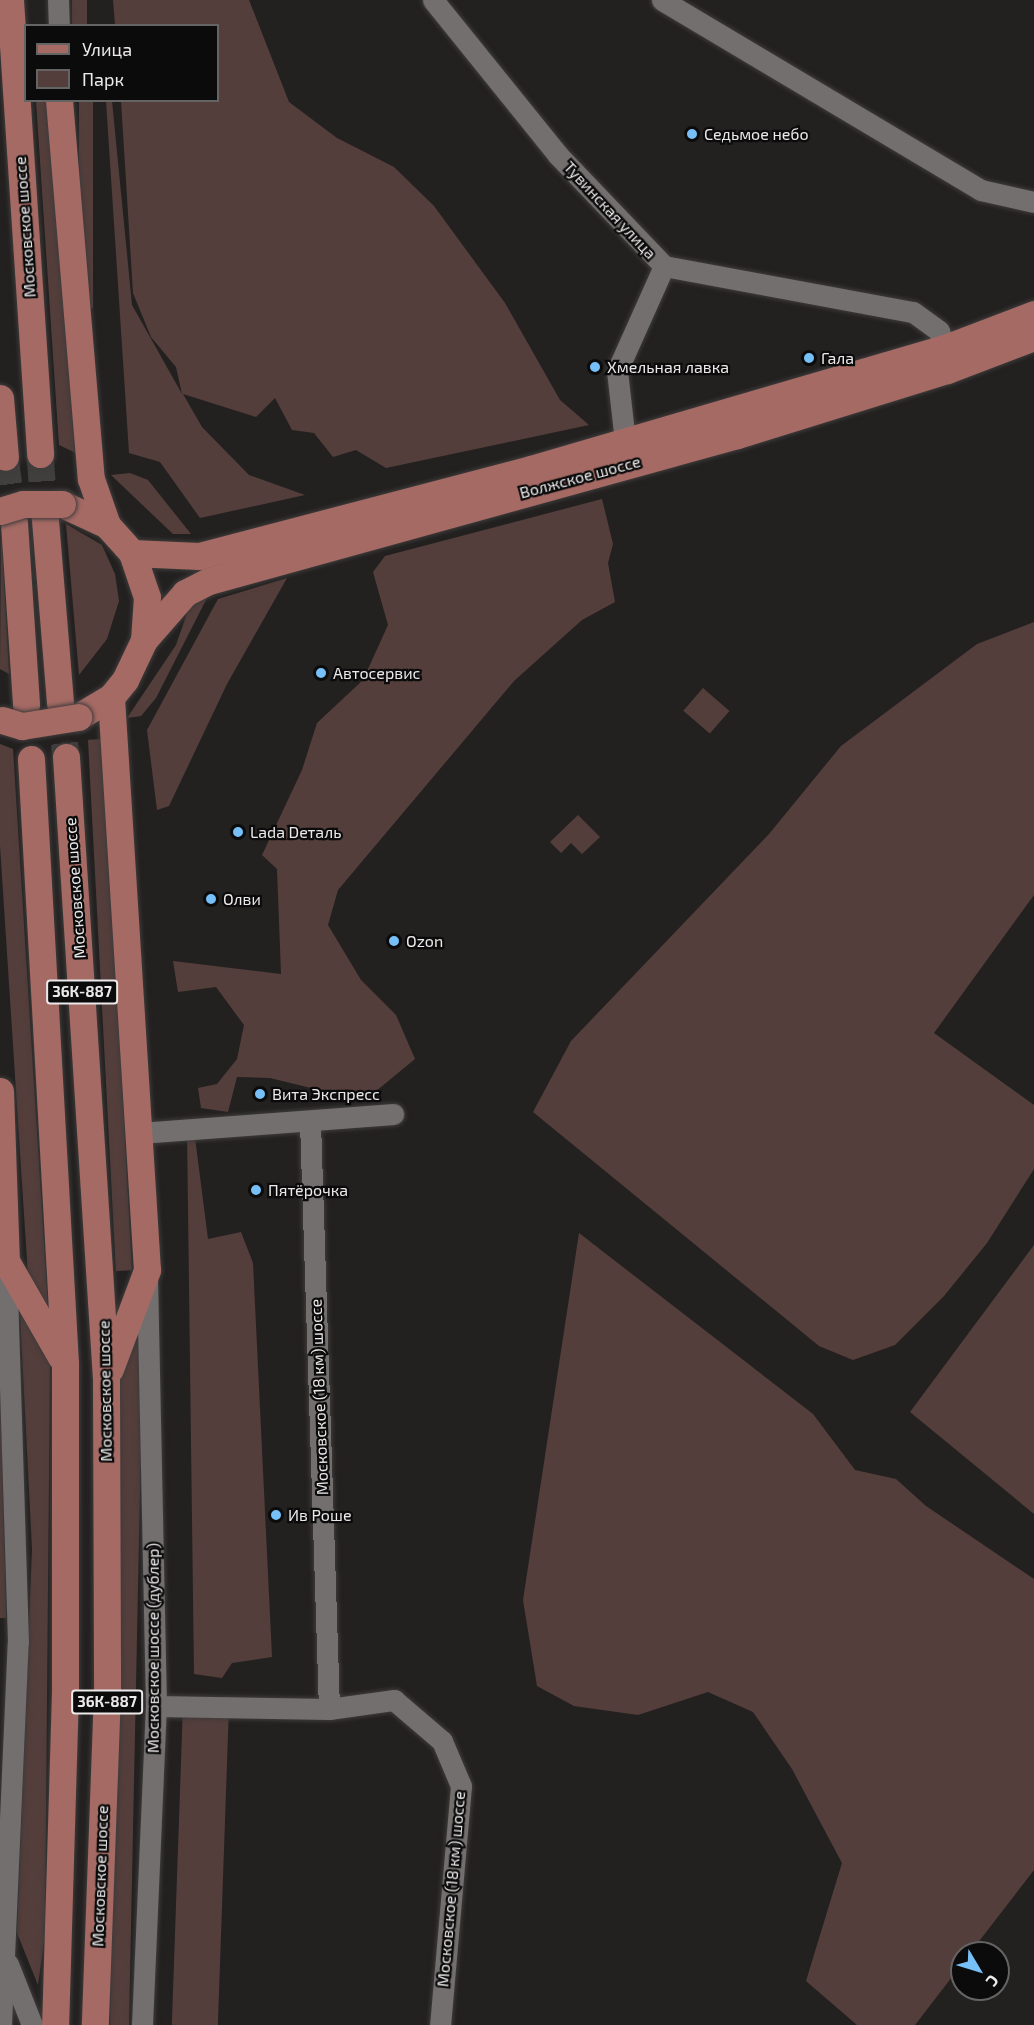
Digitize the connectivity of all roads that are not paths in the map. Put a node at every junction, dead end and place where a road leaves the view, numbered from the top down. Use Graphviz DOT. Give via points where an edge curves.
graph roads {
  1 [pos="58,0"];
  2 [pos="433,0"];
  3 [pos="662,0"];
  4 [pos="10,3"];
  5 [pos="59,24"];
  6 [pos="24,31"];
  7 [pos="62,103"];
  8 [pos="1034,202"];
  9 [pos="664,266"];
  10 [pos="1034,314"];
  11 [pos="1034,337"];
  12 [pos="945,348"];
  13 [pos="0,398"];
  14 [pos="625,441"];
  15 [pos="40,454"];
  16 [pos="5,457"];
  17 [pos="53,512"];
  18 [pos="7,517"];
  19 [pos="108,525"];
  20 [pos="132,552"];
  21 [pos="144,640"];
  22 [pos="111,697"];
  23 [pos="26,705"];
  24 [pos="69,710"];
  25 [pos="1,719"];
  26 [pos="66,757"];
  27 [pos="31,759"];
  28 [pos="0,1091"];
  29 [pos="393,1114"];
  30 [pos="310,1121"];
  31 [pos="140,1134"];
  32 [pos="6,1261"];
  33 [pos="147,1270"];
  34 [pos="65,1363"];
  35 [pos="106,1379"];
  36 [pos="156,1706"];
  37 [pos="329,1709"];
  38 [pos="5,1958"];
  39 [pos="1,2025"];
  40 [pos="32,2025"];
  41 [pos="55,2025"];
  42 [pos="95,2025"];
  43 [pos="142,2025"];
  44 [pos="440,2025"];
  1 -- 5 [label="street"];
  2 -- 9 [label="street, Тувинская улица" via="558,155"];
  3 -- 8 [label="street" via="981,190"];
  4 -- 6 [label="main road"];
  4 -- 15 [label="main road, Московское шоссе"];
  7 -- 19 [label="main road" via="91,479"];
  9 -- 12 [label="street, Тувинская улица" via="913,312 939,331"];
  9 -- 14 [label="street" via="617,371"];
  10 -- 12 [label="main road, Волжское шоссе"];
  11 -- 21 [label="main road, Волжское шоссе" via="759,428 209,581 185,593"];
  12 -- 14 [label="main road, Волжское шоссе"];
  13 -- 16 [label="main road"];
  14 -- 20 [label="main road, Волжское шоссе" via="199,556"];
  17 -- 18 [label="main road, bridge" via="23,504"];
  17 -- 19 [label="main road"];
  17 -- 24 [label="main road"];
  18 -- 23 [label="main road"];
  19 -- 20 [label="main road"];
  20 -- 21 [label="main road" via="147,597"];
  21 -- 22 [label="main road, Волжское шоссе"];
  22 -- 24 [label="main road"];
  22 -- 31 [label="main road"];
  24 -- 25 [label="main road, bridge" via="22,726"];
  26 -- 35 [label="main road, Московское шоссе / 36К-887"];
  27 -- 34 [label="main road, 36К-887"];
  28 -- 32 [label="main road"];
  29 -- 30 [label="street"];
  30 -- 31 [label="street"];
  30 -- 37 [label="street, Московское (18 км) шоссе"];
  31 -- 33 [label="main road"];
  32 -- 34 [label="main road"];
  32 -- 38 [label="street" via="18,1642"];
  33 -- 35 [label="main road"];
  33 -- 36 [label="street, Московское шоссе (дублер)"];
  34 -- 41 [label="main road, 36К-887" via="65,1692"];
  35 -- 42 [label="main road, Московское шоссе / 36К-887" via="107,1692"];
  36 -- 37 [label="street, Московское (18 км) шоссе"];
  36 -- 43 [label="street, Московское шоссе (дублер)"];
  37 -- 44 [label="street, Московское (18 км) шоссе" via="394,1700 442,1741 461,1786"];
  38 -- 39 [label="street"];
  38 -- 40 [label="street"];
}
